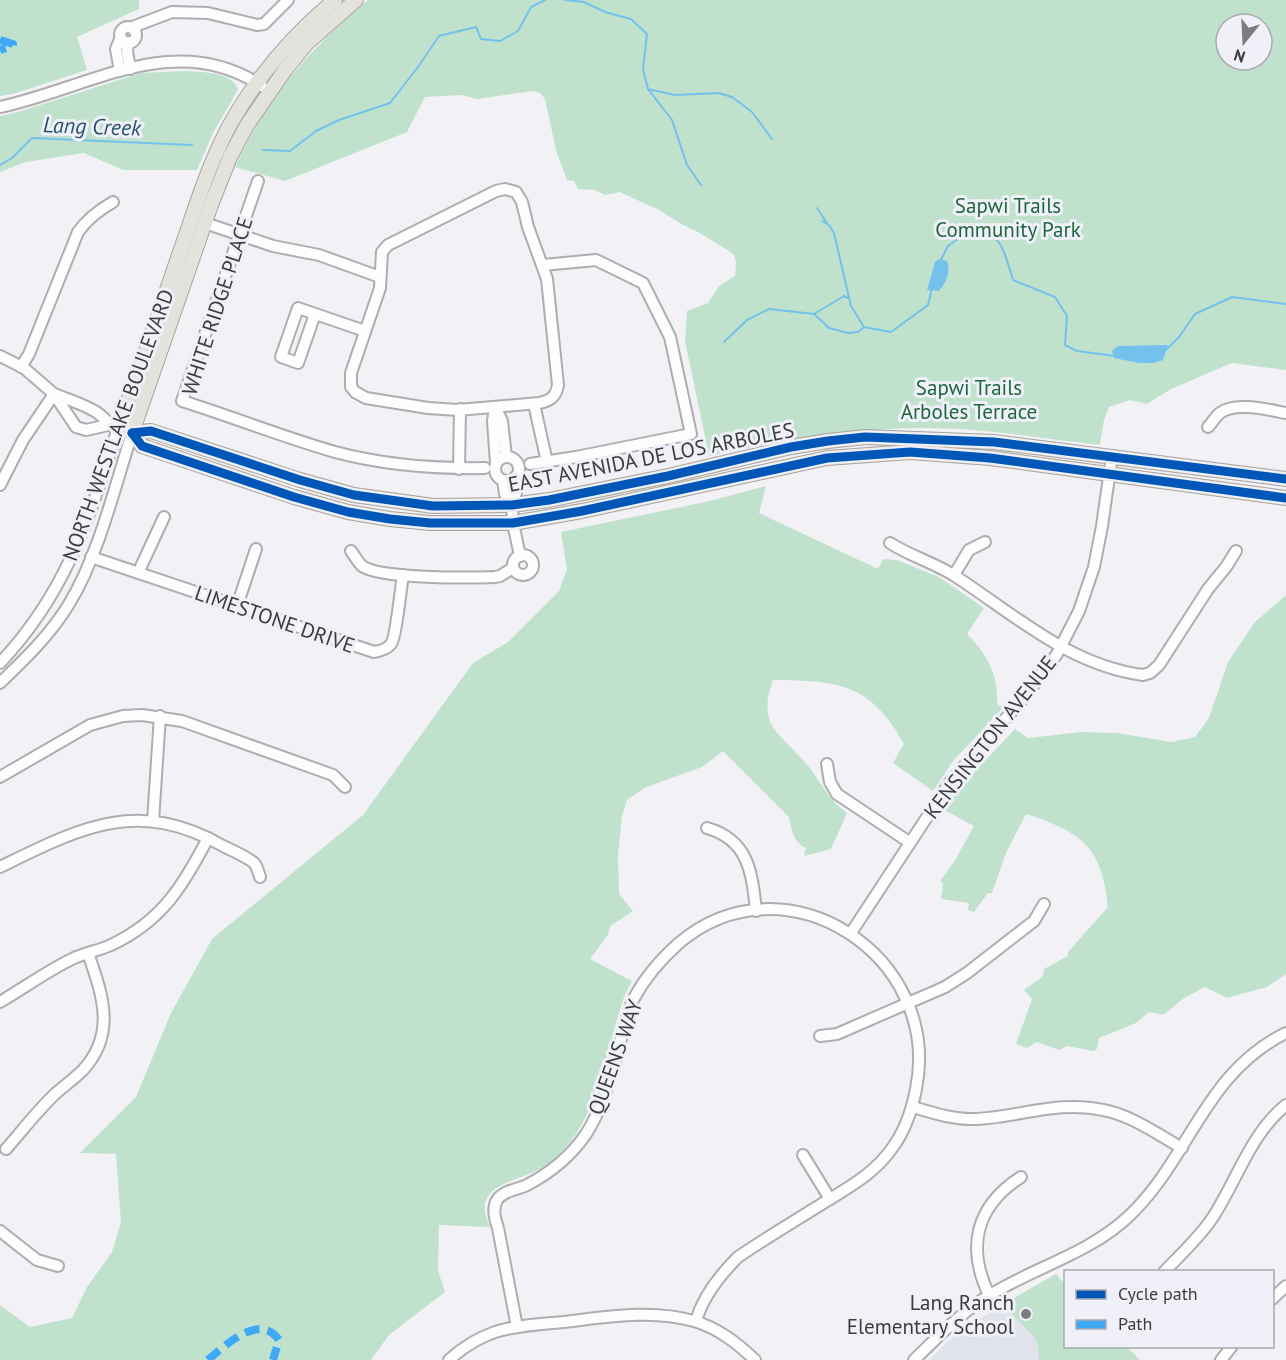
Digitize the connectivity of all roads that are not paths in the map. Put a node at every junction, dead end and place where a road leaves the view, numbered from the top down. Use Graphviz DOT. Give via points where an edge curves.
graph roads {
  1 [pos="288,0"];
  2 [pos="335,0"];
  3 [pos="356,0"];
  4 [pos="125,70"];
  5 [pos="257,83"];
  6 [pos="270,92"];
  7 [pos="0,107"];
  8 [pos="258,181"];
  9 [pos="113,202"];
  10 [pos="205,223"];
  11 [pos="239,235"];
  12 [pos="543,265"];
  13 [pos="380,277"];
  14 [pos="315,314"];
  15 [pos="365,331"];
  16 [pos="0,356"];
  17 [pos="21,367"];
  18 [pos="54,394"];
  19 [pos="78,404"];
  20 [pos="534,404"];
  21 [pos="495,407"];
  22 [pos="460,409"];
  23 [pos="1286,413"];
  24 [pos="70,417"];
  25 [pos="1208,427"];
  26 [pos="119,428"];
  27 [pos="1112,456"];
  28 [pos="501,460"];
  29 [pos="547,462"];
  30 [pos="530,464"];
  31 [pos="485,468"];
  32 [pos="459,469"];
  33 [pos="1109,474"];
  34 [pos="515,477"];
  35 [pos="1286,479"];
  36 [pos="503,480"];
  37 [pos="0,485"];
  38 [pos="1286,498"];
  39 [pos="512,505"];
  40 [pos="164,518"];
  41 [pos="513,523"];
  42 [pos="985,542"];
  43 [pos="890,543"];
  44 [pos="256,549"];
  45 [pos="351,550"];
  46 [pos="1236,551"];
  47 [pos="520,555"];
  48 [pos="91,557"];
  49 [pos="517,572"];
  50 [pos="138,573"];
  51 [pos="403,574"];
  52 [pos="954,575"];
  53 [pos="237,606"];
  54 [pos="1061,646"];
  55 [pos="0,663"];
  56 [pos="0,683"];
  57 [pos="160,716"];
  58 [pos="827,764"];
  59 [pos="0,777"];
  60 [pos="345,787"];
  61 [pos="153,821"];
  62 [pos="707,828"];
  63 [pos="208,838"];
  64 [pos="909,842"];
  65 [pos="0,867"];
  66 [pos="260,878"];
  67 [pos="1044,904"];
  68 [pos="756,910"];
  69 [pos="851,933"];
  70 [pos="88,953"];
  71 [pos="0,1002"];
  72 [pos="908,1002"];
  73 [pos="1286,1033"];
  74 [pos="820,1036"];
  75 [pos="1286,1105"];
  76 [pos="913,1107"];
  77 [pos="1182,1148"];
  78 [pos="6,1149"];
  79 [pos="803,1155"];
  80 [pos="1021,1177"];
  81 [pos="830,1199"];
  82 [pos="0,1231"];
  83 [pos="57,1266"];
  84 [pos="1166,1270"];
  85 [pos="1286,1286"];
  86 [pos="989,1295"];
  87 [pos="1274,1297"];
  88 [pos="696,1321"];
  89 [pos="517,1327"];
  90 [pos="1231,1348"];
  91 [pos="449,1360"];
  92 [pos="754,1360"];
  93 [pos="914,1360"];
  94 [pos="1221,1360"];
  1 -- 4 [label="street" via="257,26 208,13 172,12 133,29 123,28"];
  2 -- 5 [label="main road, NORTH WESTLAKE BOULEVARD" via="303,28"];
  3 -- 6 [label="main road, NORTH WESTLAKE BOULEVARD" via="308,43"];
  4 -- 5 [label="street" via="155,62 201,61 241,73"];
  4 -- 7 [label="street"];
  5 -- 6 [label="street"];
  5 -- 26 [label="main road, NORTH WESTLAKE BOULEVARD" via="232,122 201,191"];
  6 -- 10 [label="main road, NORTH WESTLAKE BOULEVARD" via="230,157"];
  8 -- 11 [label="street, WHITE RIDGE PLACE"];
  9 -- 17 [label="street" via="86,221 78,232"];
  10 -- 11 [label="street"];
  10 -- 26 [label="main road, NORTH WESTLAKE BOULEVARD"];
  11 -- 13 [label="street" via="319,255"];
  11 -- 32 [label="street, WHITE RIDGE PLACE" via="182,400 336,452 391,463"];
  12 -- 13 [label="street" via="522,202 516,192 506,189 388,245 382,252"];
  12 -- 20 [label="street" via="550,291 558,385 554,397"];
  12 -- 29 [label="street" via="596,260 643,283 670,337 692,434"];
  13 -- 15 [label="street"];
  14 -- 14 [label="street" via="298,363 281,357 298,308"];
  14 -- 15 [label="street"];
  15 -- 22 [label="street" via="351,374 355,392 366,398"];
  16 -- 17 [label="street, EAST AVENIDA DE LOS ARBOLES"];
  17 -- 18 [label="street, EAST AVENIDA DE LOS ARBOLES"];
  18 -- 19 [label="street, EAST AVENIDA DE LOS ARBOLES"];
  18 -- 24 [label="street, EAST AVENIDA DE LOS ARBOLES"];
  18 -- 37 [label="street" via="23,440"];
  19 -- 24 [label="street"];
  19 -- 26 [label="street, EAST AVENIDA DE LOS ARBOLES"];
  20 -- 21 [label="street"];
  20 -- 29 [label="street"];
  21 -- 22 [label="street"];
  21 -- 28 [label="street" via="493,421"];
  22 -- 32 [label="street"];
  23 -- 25 [label="street" via="1232,408 1219,413"];
  24 -- 26 [label="street, EAST AVENIDA DE LOS ARBOLES" via="76,427 87,430"];
  26 -- 39 [label="main road, EAST AVENIDA DE LOS ARBOLES" via="151,431 354,495 433,506"];
  26 -- 41 [label="main road, EAST AVENIDA DE LOS ARBOLES" via="142,446 348,512 430,523"];
  26 -- 48 [label="street, NORTH WESTLAKE BOULEVARD"];
  26 -- 55 [label="street, NORTH WESTLAKE BOULEVARD" via="75,553 39,616"];
  27 -- 33 [label="street, KENSINGTON AVENUE"];
  27 -- 35 [label="main road, EAST AVENIDA DE LOS ARBOLES"];
  27 -- 39 [label="main road, EAST AVENIDA DE LOS ARBOLES" via="958,439 847,439"];
  28 -- 34 [label="street" via="513,458 518,464"];
  28 -- 36 [label="street" via="496,472"];
  29 -- 30 [label="street"];
  31 -- 32 [label="street, WHITE RIDGE PLACE"];
  33 -- 38 [label="main road, EAST AVENIDA DE LOS ARBOLES"];
  33 -- 41 [label="main road, EAST AVENIDA DE LOS ARBOLES" via="955,455 863,454 827,458"];
  33 -- 54 [label="street, KENSINGTON AVENUE" via="1094,567 1079,611"];
  34 -- 36 [label="street"];
  34 -- 39 [label="street"];
  36 -- 39 [label="street"];
  39 -- 41 [label="street"];
  40 -- 50 [label="street"];
  41 -- 47 [label="street"];
  42 -- 52 [label="street" via="969,550"];
  43 -- 52 [label="street"];
  44 -- 53 [label="street"];
  45 -- 51 [label="street" via="371,570"];
  46 -- 54 [label="street" via="1150,673 1133,674 1099,664"];
  47 -- 49 [label="street" via="515,559"];
  47 -- 49 [label="street" via="527,556 533,564 530,573"];
  48 -- 50 [label="street, LIMESTONE DRIVE"];
  48 -- 56 [label="street, NORTH WESTLAKE BOULEVARD" via="77,590 57,621"];
  49 -- 51 [label="street" via="495,577 446,578"];
  50 -- 53 [label="street, LIMESTONE DRIVE"];
  51 -- 53 [label="street, LIMESTONE DRIVE" via="394,638 381,651 368,651"];
  52 -- 54 [label="street"];
  54 -- 64 [label="street, KENSINGTON AVENUE" via="1023,699 950,782"];
  57 -- 59 [label="street" via="123,716 90,724"];
  57 -- 60 [label="street" via="333,775"];
  57 -- 61 [label="street"];
  58 -- 64 [label="street" via="837,794"];
  61 -- 63 [label="street"];
  61 -- 65 [label="street" via="95,825"];
  62 -- 68 [label="street" via="732,839 742,852 752,878"];
  63 -- 66 [label="street" via="255,864"];
  63 -- 70 [label="street" via="179,890 154,917 126,937"];
  64 -- 69 [label="street, KENSINGTON AVENUE"];
  67 -- 72 [label="street" via="1034,921 967,973"];
  68 -- 69 [label="street, QUEENS WAY" via="805,914"];
  68 -- 89 [label="street, QUEENS WAY" via="704,927 660,962 633,1001 601,1103 585,1135 551,1171 504,1193 496,1202 494,1216"];
  69 -- 72 [label="street, QUEENS WAY" via="884,963"];
  70 -- 71 [label="street" via="62,964"];
  70 -- 78 [label="street" via="104,1007 98,1045 84,1068 44,1105"];
  72 -- 74 [label="street" via="837,1034"];
  72 -- 76 [label="street, QUEENS WAY" via="920,1053"];
  73 -- 77 [label="street" via="1248,1058 1218,1088"];
  75 -- 84 [label="street" via="1259,1135 1203,1231"];
  76 -- 77 [label="street" via="973,1119 1054,1106 1102,1109 1128,1118"];
  76 -- 81 [label="street, QUEENS WAY" via="884,1160 861,1181"];
  77 -- 86 [label="street" via="1145,1199 1110,1232"];
  79 -- 81 [label="street"];
  80 -- 86 [label="street" via="993,1200 979,1230 977,1262"];
  81 -- 88 [label="street, QUEENS WAY" via="738,1257 712,1287"];
  82 -- 83 [label="street" via="37,1260"];
  85 -- 87 [label="street"];
  86 -- 93 [label="street"];
  88 -- 89 [label="street" via="643,1313"];
  88 -- 92 [label="street" via="726,1335"];
  89 -- 91 [label="street" via="475,1341"];
  90 -- 94 [label="street"];
}
